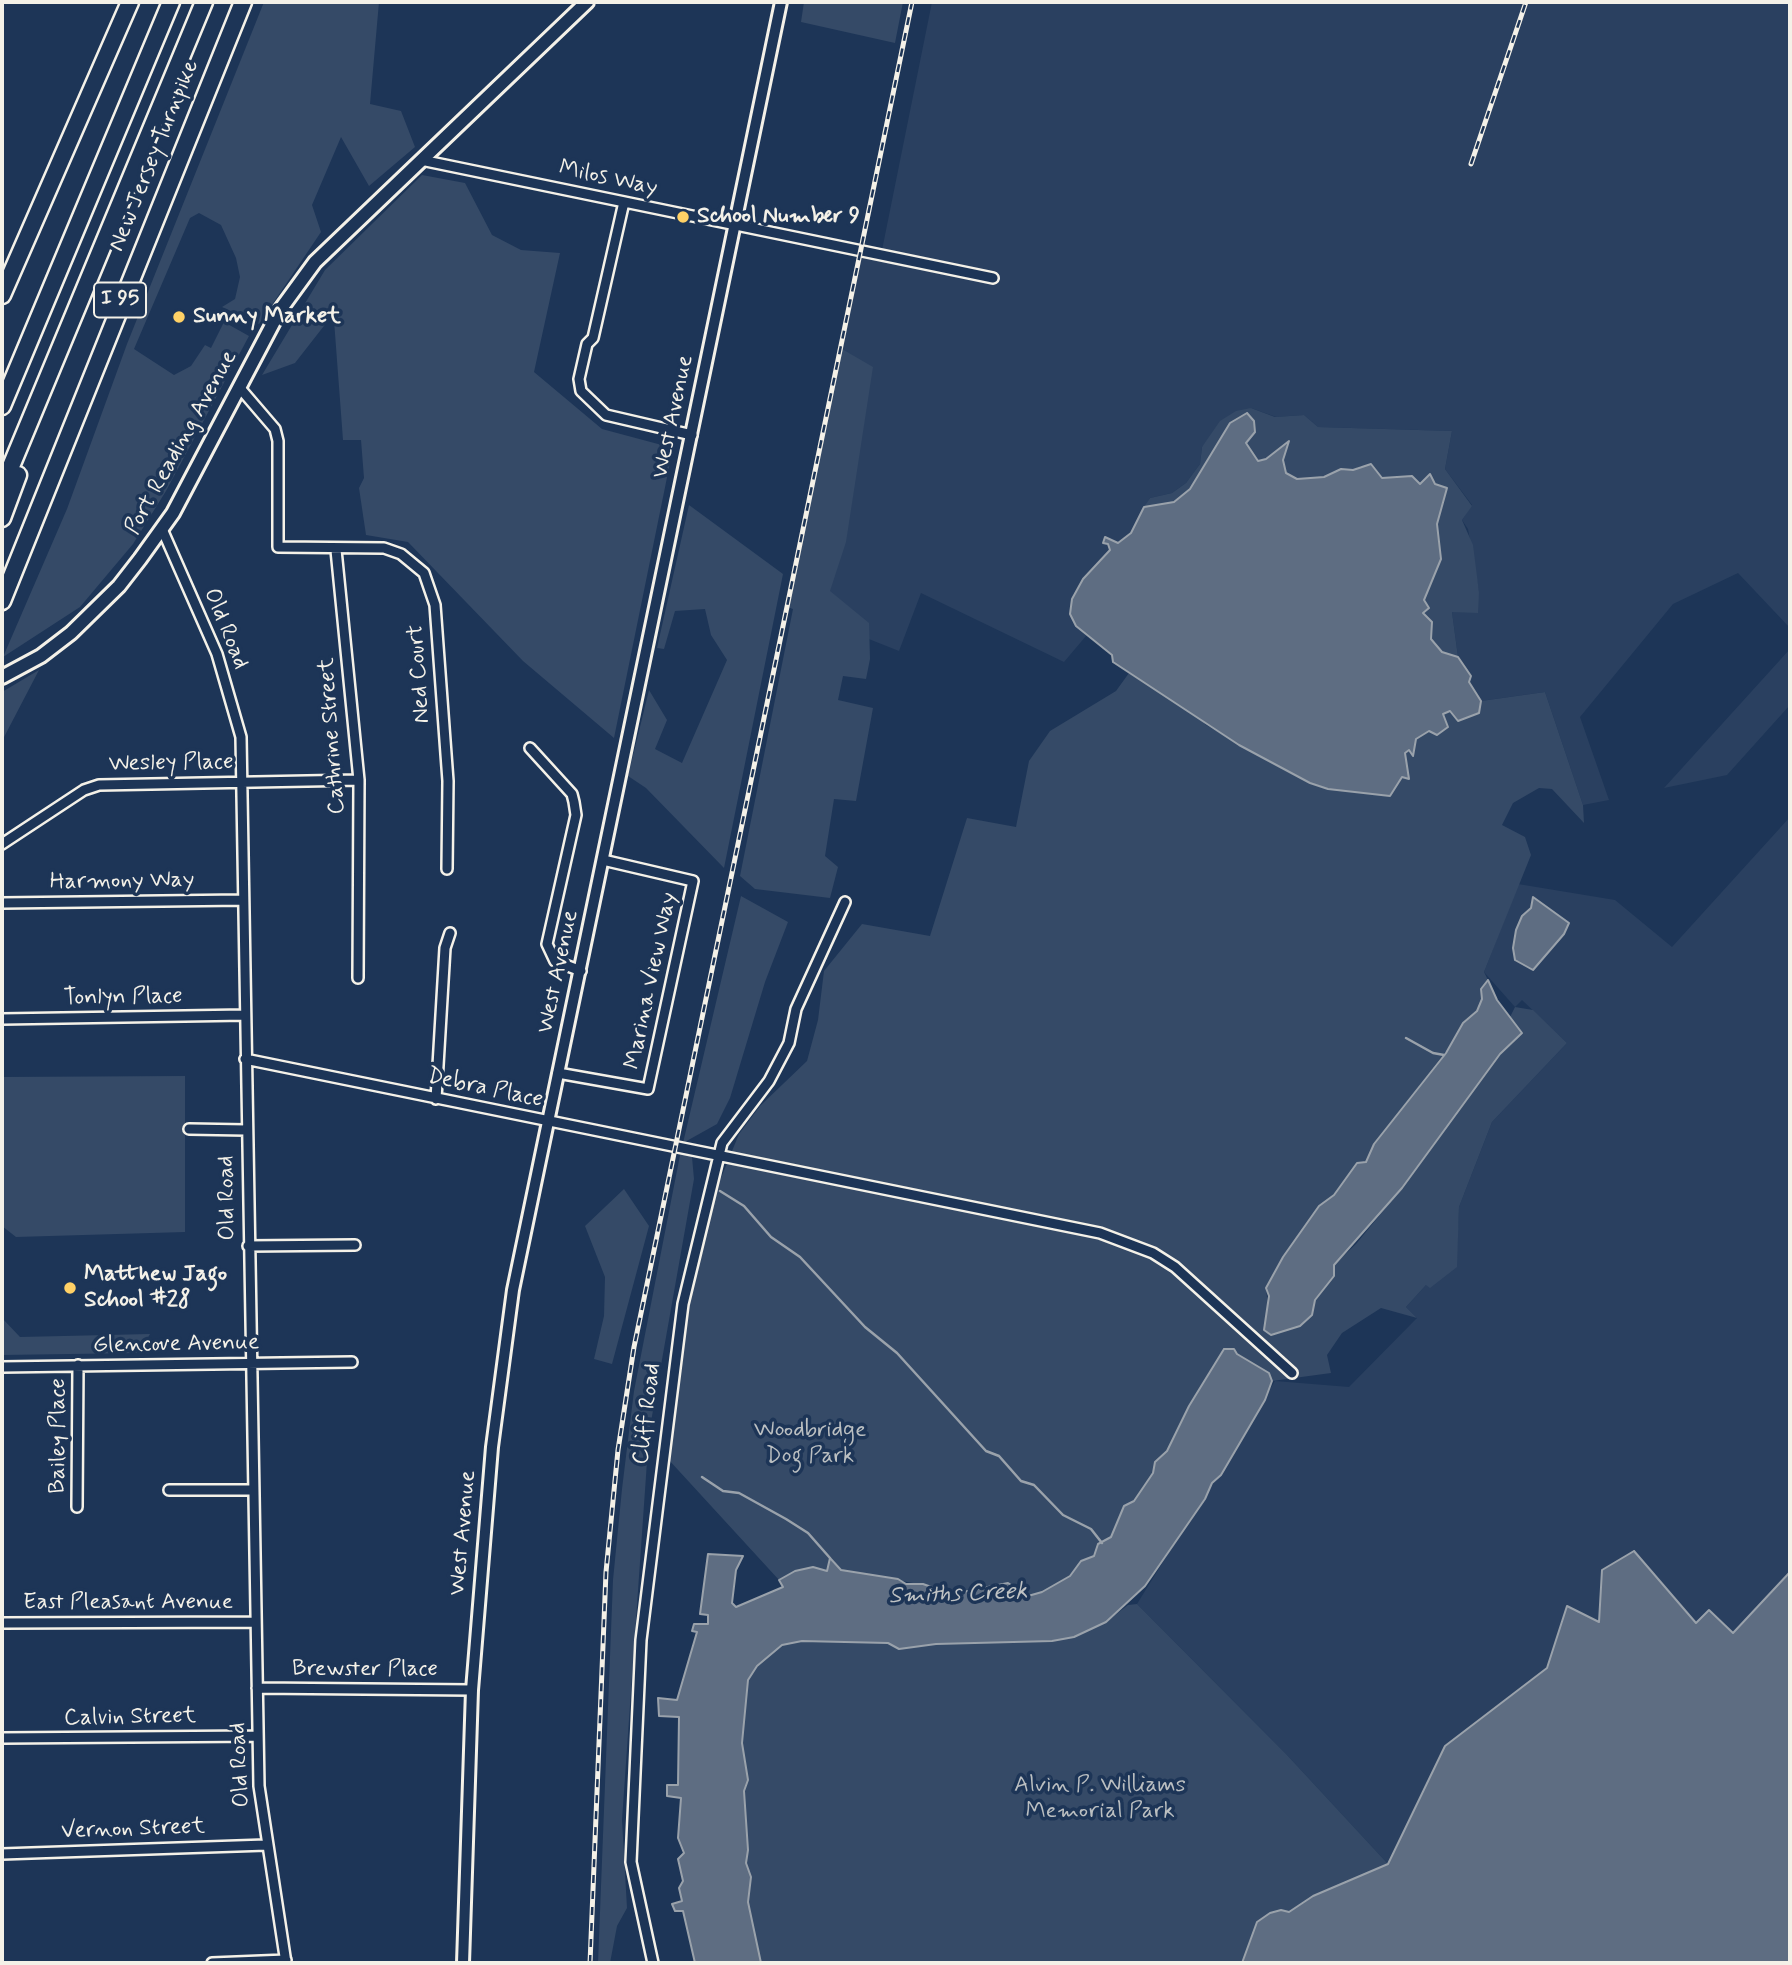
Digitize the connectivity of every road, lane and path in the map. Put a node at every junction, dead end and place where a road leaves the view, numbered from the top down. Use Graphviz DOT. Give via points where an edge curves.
graph roads {
  1 [pos="130,2"];
  2 [pos="171,2"];
  3 [pos="204,2"];
  4 [pos="243,2"];
  5 [pos="587,2"];
  6 [pos="781,2"];
  7 [pos="421,160"];
  8 [pos="624,202"];
  9 [pos="736,225"];
  10 [pos="92,271"];
  11 [pos="993,278"];
  12 [pos="2,295"];
  13 [pos="239,387"];
  14 [pos="3,401"];
  15 [pos="692,435"];
  16 [pos="2,488"];
  17 [pos="2,518"];
  18 [pos="162,529"];
  19 [pos="336,550"];
  20 [pos="2,601"];
  21 [pos="4,676"];
  22 [pos="530,748"];
  23 [pos="359,780"];
  24 [pos="241,782"];
  25 [pos="2,844"];
  26 [pos="603,860"];
  27 [pos="447,869"];
  28 [pos="242,900"];
  29 [pos="845,902"];
  30 [pos="2,903"];
  31 [pos="450,933"];
  32 [pos="582,971"];
  33 [pos="358,978"];
  34 [pos="245,1015"];
  35 [pos="2,1019"];
  36 [pos="245,1059"];
  37 [pos="558,1073"];
  38 [pos="436,1099"];
  39 [pos="549,1122"];
  40 [pos="189,1129"];
  41 [pos="246,1130"];
  42 [pos="718,1154"];
  43 [pos="355,1245"];
  44 [pos="248,1246"];
  45 [pos="352,1362"];
  46 [pos="253,1363"];
  47 [pos="78,1365"];
  48 [pos="2,1367"];
  49 [pos="1292,1373"];
  50 [pos="169,1490"];
  51 [pos="253,1490"];
  52 [pos="78,1507"];
  53 [pos="255,1622"];
  54 [pos="2,1623"];
  55 [pos="257,1688"];
  56 [pos="472,1690"];
  57 [pos="258,1736"];
  58 [pos="2,1738"];
  59 [pos="266,1844"];
  60 [pos="2,1854"];
  61 [pos="286,1962"];
  62 [pos="212,1963"];
  63 [pos="463,1963"];
  64 [pos="653,1963"];
  1 -- 12 [label="highway"];
  2 -- 14 [label="highway, New Jersey Turnpike"];
  3 -- 10 [label="highway, New Jersey Turnpike / I 95"];
  4 -- 20 [label="highway, New Jersey Turnpike / I 95"];
  5 -- 7 [label="main road, Port Reading Avenue"];
  6 -- 9 [label="street, West Avenue"];
  7 -- 8 [label="street, Milos Way"];
  7 -- 13 [label="main road, Port Reading Avenue" via="315,262 280,310"];
  8 -- 9 [label="street, Milos Way"];
  8 -- 15 [label="street" via="593,338 584,356 580,391 606,415"];
  9 -- 11 [label="street, Milos Way"];
  9 -- 15 [label="street, West Avenue"];
  10 -- 16 [label="highway, New Jersey Turnpike / I 95"];
  10 -- 17 [label="highway"];
  13 -- 18 [label="main road, Port Reading Avenue"];
  13 -- 19 [label="street" via="275,429 278,441 278,547"];
  15 -- 26 [label="street, West Avenue"];
  18 -- 21 [label="main road, Port Reading Avenue" via="95,612 41,656"];
  18 -- 24 [label="street, Old Road" via="217,653 238,724"];
  19 -- 23 [label="street, Cathrine Street"];
  19 -- 27 [label="street, Ned Court" via="384,548 401,554 424,573 431,589 448,781"];
  22 -- 32 [label="street" via="574,802 576,815 547,944 555,961"];
  23 -- 24 [label="street, Wesley Place"];
  23 -- 33 [label="street, Cathrine Street"];
  24 -- 25 [label="street, Wesley Place" via="91,787"];
  24 -- 28 [label="street, Old Road"];
  26 -- 32 [label="street, West Avenue"];
  26 -- 37 [label="street, Marina View Way" via="693,881 648,1089"];
  28 -- 30 [label="street, Harmony Way"];
  28 -- 34 [label="street, Old Road"];
  29 -- 42 [label="street, Cliff Road" via="796,1009 789,1043 769,1081"];
  31 -- 38 [label="street" via="445,948"];
  32 -- 37 [label="street, West Avenue"];
  34 -- 35 [label="street, Tonlyn Place"];
  34 -- 36 [label="street, Old Road"];
  36 -- 38 [label="street, Debra Place"];
  36 -- 41 [label="street, Old Road"];
  37 -- 39 [label="street, West Avenue"];
  38 -- 39 [label="street, Debra Place"];
  39 -- 42 [label="street, Debra Place"];
  39 -- 56 [label="street, West Avenue" via="511,1303 492,1447"];
  40 -- 41 [label="street"];
  41 -- 44 [label="street, Old Road"];
  42 -- 49 [label="street, Debra Place" via="1100,1233 1153,1253 1175,1267"];
  42 -- 64 [label="street, Cliff Road" via="674,1355 641,1640 631,1862"];
  43 -- 44 [label="street"];
  44 -- 46 [label="street, Old Road"];
  45 -- 46 [label="street, Glencove Avenue"];
  46 -- 47 [label="street, Glencove Avenue"];
  46 -- 51 [label="street, Old Road"];
  47 -- 48 [label="street, Glencove Avenue"];
  47 -- 52 [label="street, Bailey Place"];
  50 -- 51 [label="street"];
  51 -- 53 [label="street, Old Road"];
  53 -- 54 [label="street, East Pleasant Avenue"];
  53 -- 55 [label="street, Old Road"];
  55 -- 56 [label="street, Brewster Place"];
  55 -- 57 [label="street, Old Road"];
  56 -- 63 [label="street, West Avenue"];
  57 -- 58 [label="street, Calvin Street"];
  57 -- 59 [label="street, Old Road"];
  59 -- 60 [label="street, Vernon Street"];
  59 -- 61 [label="street, Old Road"];
  61 -- 62 [label="street"];
}
